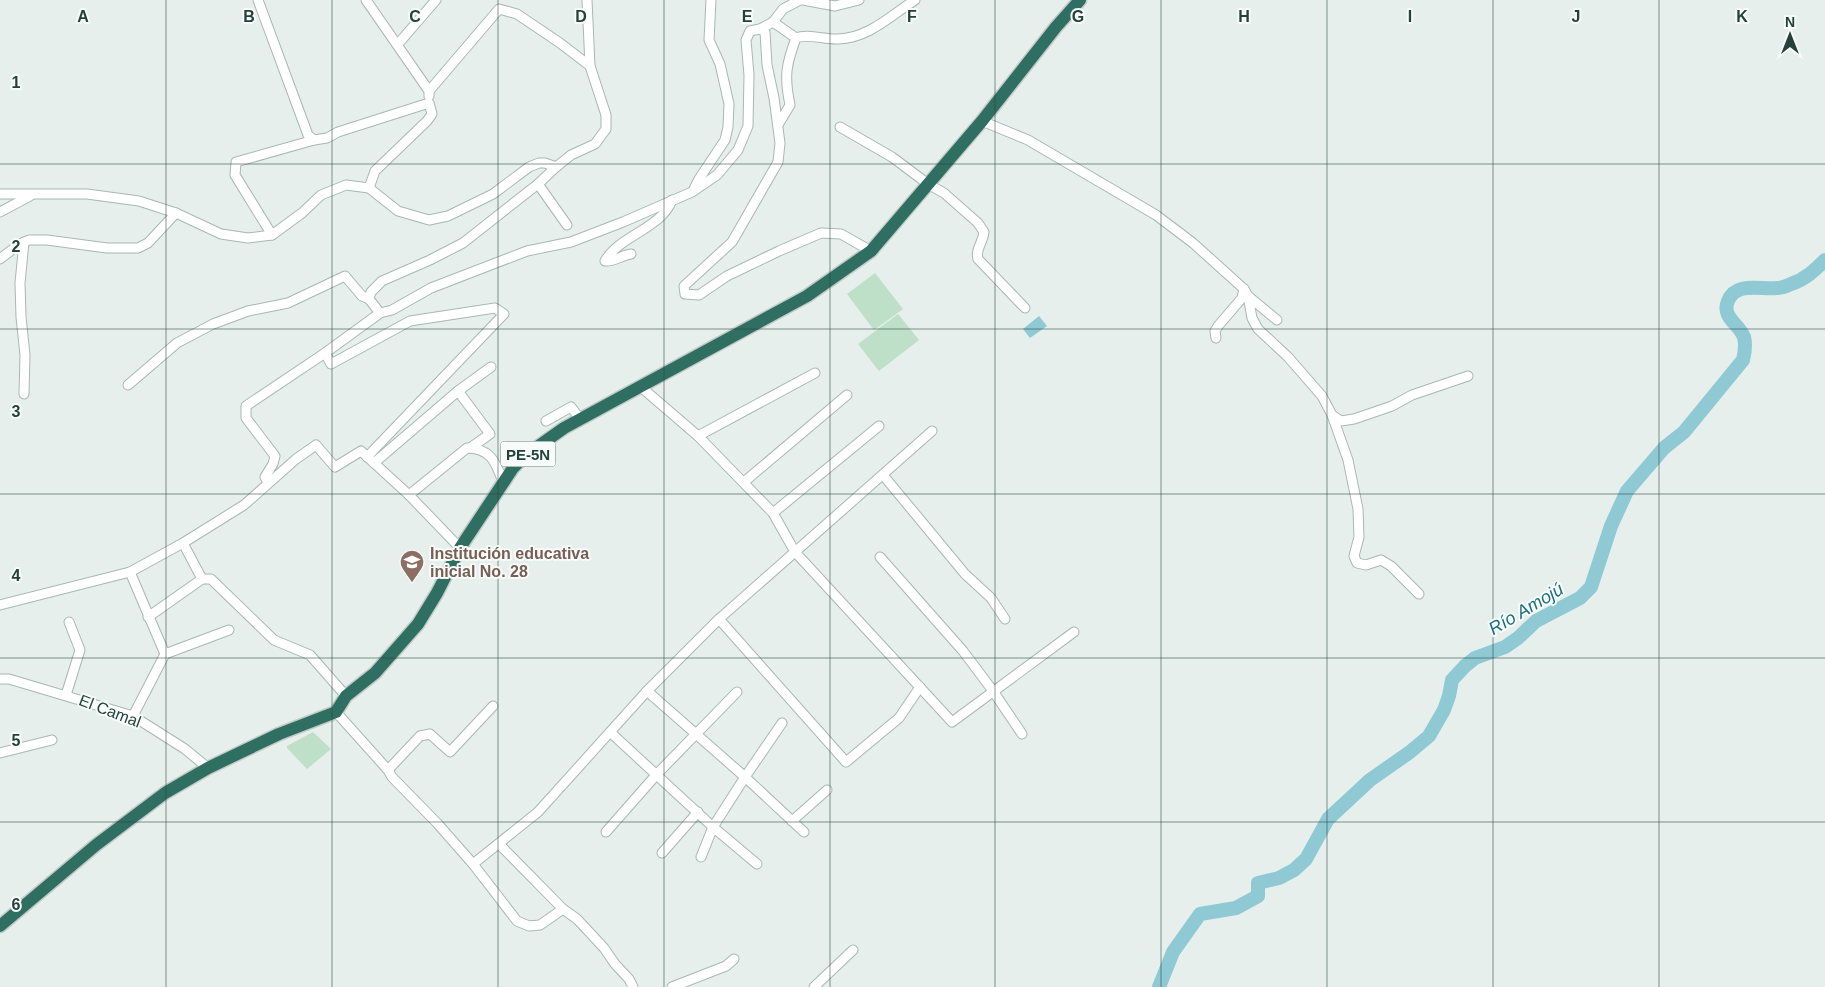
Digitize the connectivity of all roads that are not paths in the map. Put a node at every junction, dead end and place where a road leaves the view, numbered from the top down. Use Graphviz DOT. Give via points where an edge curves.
graph roads {
  1 [pos="258,0"];
  2 [pos="367,0"];
  3 [pos="436,0"];
  4 [pos="587,0"];
  5 [pos="711,0"];
  6 [pos="802,0"];
  7 [pos="858,0"];
  8 [pos="915,0"];
  9 [pos="1080,0"];
  10 [pos="773,22"];
  11 [pos="760,29"];
  12 [pos="796,38"];
  13 [pos="398,44"];
  14 [pos="590,66"];
  15 [pos="429,91"];
  16 [pos="429,103"];
  17 [pos="982,121"];
  18 [pos="778,125"];
  19 [pos="840,127"];
  20 [pos="314,140"];
  21 [pos="556,167"];
  22 [pos="538,184"];
  23 [pos="928,184"];
  24 [pos="369,188"];
  25 [pos="692,192"];
  26 [pos="0,194"];
  27 [pos="32,195"];
  28 [pos="672,200"];
  29 [pos="0,212"];
  30 [pos="176,213"];
  31 [pos="567,225"];
  32 [pos="272,235"];
  33 [pos="24,242"];
  34 [pos="871,251"];
  35 [pos="631,254"];
  36 [pos="0,259"];
  37 [pos="1246,292"];
  38 [pos="369,299"];
  39 [pos="1025,308"];
  40 [pos="380,313"];
  41 [pos="1277,320"];
  42 [pos="1216,338"];
  43 [pos="325,353"];
  44 [pos="491,367"];
  45 [pos="815,373"];
  46 [pos="1468,376"];
  47 [pos="128,385"];
  48 [pos="641,387"];
  49 [pos="458,391"];
  50 [pos="24,394"];
  51 [pos="847,395"];
  52 [pos="1332,415"];
  53 [pos="580,419"];
  54 [pos="546,421"];
  55 [pos="879,426"];
  56 [pos="932,431"];
  57 [pos="698,436"];
  58 [pos="470,448"];
  59 [pos="296,459"];
  60 [pos="370,460"];
  61 [pos="883,475"];
  62 [pos="504,482"];
  63 [pos="744,482"];
  64 [pos="409,495"];
  65 [pos="773,512"];
  66 [pos="184,543"];
  67 [pos="460,548"];
  68 [pos="795,552"];
  69 [pos="880,557"];
  70 [pos="130,572"];
  71 [pos="202,579"];
  72 [pos="1419,594"];
  73 [pos="0,606"];
  74 [pos="148,617"];
  75 [pos="719,619"];
  76 [pos="1006,619"];
  77 [pos="69,622"];
  78 [pos="229,630"];
  79 [pos="1074,632"];
  80 [pos="165,654"];
  81 [pos="0,679"];
  82 [pos="920,687"];
  83 [pos="647,691"];
  84 [pos="993,691"];
  85 [pos="737,692"];
  86 [pos="66,695"];
  87 [pos="346,696"];
  88 [pos="494,706"];
  89 [pos="336,712"];
  90 [pos="133,716"];
  91 [pos="782,723"];
  92 [pos="610,732"];
  93 [pos="696,734"];
  94 [pos="1022,734"];
  95 [pos="52,740"];
  96 [pos="0,753"];
  97 [pos="208,768"];
  98 [pos="388,770"];
  99 [pos="657,774"];
  100 [pos="745,776"];
  101 [pos="827,790"];
  102 [pos="698,812"];
  103 [pos="792,820"];
  104 [pos="713,827"];
  105 [pos="606,832"];
  106 [pos="804,832"];
  107 [pos="499,844"];
  108 [pos="662,853"];
  109 [pos="701,857"];
  110 [pos="473,864"];
  111 [pos="758,864"];
  112 [pos="563,909"];
  113 [pos="0,926"];
  114 [pos="853,950"];
  115 [pos="734,959"];
  116 [pos="633,987"];
  117 [pos="672,987"];
  118 [pos="814,987"];
  1 -- 20 [label="street" via="308,135"];
  2 -- 13 [label="street"];
  3 -- 13 [label="street"];
  4 -- 14 [label="street"];
  5 -- 25 [label="street" via="709,40 720,64 729,104 728,127 725,140"];
  6 -- 7 [label="street" via="835,6"];
  6 -- 10 [label="street" via="783,9"];
  8 -- 12 [label="street" via="869,32 840,40 802,35"];
  9 -- 17 [label="highway, PE-5N"];
  10 -- 11 [label="street"];
  10 -- 12 [label="street"];
  11 -- 18 [label="street" via="765,32 767,66"];
  11 -- 25 [label="street" via="750,31 746,40 748,126 742,142 717,175"];
  12 -- 18 [label="street" via="786,66 790,105"];
  13 -- 15 [label="street"];
  14 -- 15 [label="street" via="516,14 499,9"];
  14 -- 21 [label="street" via="606,114 606,129 595,144 571,155"];
  15 -- 16 [label="street"];
  16 -- 20 [label="street"];
  16 -- 24 [label="street" via="432,114 375,171"];
  17 -- 23 [label="highway, PE-5N"];
  17 -- 37 [label="street" via="1028,140 1156,215 1193,243"];
  18 -- 34 [label="street" via="778,162 732,242 684,286 685,294 699,295 727,276 822,233 841,234"];
  19 -- 23 [label="street" via="892,157"];
  20 -- 32 [label="street" via="236,162 235,175"];
  21 -- 22 [label="street"];
  21 -- 24 [label="street" via="538,162 493,194 448,216 429,220 398,211"];
  22 -- 31 [label="street"];
  22 -- 38 [label="street" via="463,243 382,281"];
  23 -- 34 [label="highway, PE-5N"];
  23 -- 39 [label="street" via="981,227 984,234 977,252 978,259"];
  24 -- 32 [label="street" via="346,186 321,195"];
  25 -- 28 [label="street"];
  26 -- 27 [label="street"];
  27 -- 29 [label="street"];
  27 -- 30 [label="street" via="87,194 122,198"];
  28 -- 35 [label="street" via="659,219 605,261"];
  28 -- 40 [label="street" via="571,242 526,251 431,288 392,310"];
  30 -- 32 [label="street" via="221,234 248,238"];
  30 -- 33 [label="street" via="148,243 138,248 107,248 47,240"];
  33 -- 36 [label="street"];
  33 -- 50 [label="street" via="20,283"];
  34 -- 48 [label="highway, PE-5N" via="752,328"];
  37 -- 41 [label="street"];
  37 -- 42 [label="street" via="1218,326"];
  37 -- 52 [label="street" via="1258,329 1322,396"];
  38 -- 40 [label="street"];
  38 -- 47 [label="street" via="362,296 345,276 288,304 248,311 177,342"];
  40 -- 43 [label="street"];
  43 -- 59 [label="street" via="246,406 246,418 275,456 265,477 268,483"];
  43 -- 60 [label="street" via="331,364 410,321 495,308 504,314"];
  44 -- 49 [label="street"];
  45 -- 57 [label="street"];
  46 -- 52 [label="street" via="1412,394 1392,406 1354,419 1341,420"];
  48 -- 53 [label="highway, PE-5N"];
  48 -- 57 [label="street"];
  49 -- 58 [label="street" via="490,434"];
  49 -- 60 [label="street"];
  51 -- 63 [label="street"];
  52 -- 72 [label="street" via="1348,460 1358,509 1359,537 1354,556 1357,563 1381,560"];
  53 -- 54 [label="street" via="571,407"];
  53 -- 62 [label="highway, PE-5N" via="526,455"];
  55 -- 65 [label="street"];
  56 -- 61 [label="street"];
  57 -- 63 [label="street"];
  58 -- 62 [label="street" via="494,458"];
  58 -- 64 [label="street"];
  59 -- 60 [label="street" via="316,445 335,467 361,451"];
  59 -- 66 [label="street" via="244,505"];
  60 -- 64 [label="street"];
  61 -- 68 [label="street"];
  61 -- 76 [label="street" via="964,574 991,598"];
  62 -- 67 [label="highway, PE-5N"];
  63 -- 65 [label="street"];
  64 -- 67 [label="street"];
  65 -- 68 [label="street"];
  66 -- 70 [label="street"];
  66 -- 71 [label="street"];
  67 -- 87 [label="highway, PE-5N" via="438,593 418,624 375,673"];
  68 -- 75 [label="street"];
  68 -- 82 [label="street"];
  69 -- 84 [label="street" via="963,651"];
  70 -- 73 [label="street"];
  70 -- 74 [label="street"];
  71 -- 74 [label="street"];
  71 -- 87 [label="street" via="211,579 274,640 310,655"];
  74 -- 80 [label="street"];
  75 -- 82 [label="street" via="846,762 899,718"];
  75 -- 83 [label="street"];
  77 -- 86 [label="street" via="80,650"];
  78 -- 80 [label="street"];
  79 -- 84 [label="street"];
  80 -- 90 [label="street"];
  81 -- 86 [label="street, El Camal"];
  82 -- 84 [label="street" via="952,722"];
  83 -- 92 [label="street"];
  83 -- 93 [label="street"];
  84 -- 94 [label="street"];
  85 -- 93 [label="street"];
  86 -- 90 [label="street, El Camal"];
  87 -- 89 [label="highway, PE-5N"];
  88 -- 98 [label="street" via="450,752 430,734 420,736"];
  89 -- 97 [label="highway" via="279,734"];
  89 -- 98 [label="street"];
  90 -- 97 [label="street, El Camal" via="186,749"];
  91 -- 100 [label="street"];
  92 -- 99 [label="street"];
  92 -- 107 [label="street" via="538,812"];
  93 -- 99 [label="street"];
  93 -- 100 [label="street"];
  95 -- 96 [label="street"];
  97 -- 113 [label="highway" via="138,813"];
  98 -- 110 [label="street"];
  99 -- 102 [label="street"];
  99 -- 105 [label="street"];
  100 -- 103 [label="street"];
  100 -- 104 [label="street"];
  101 -- 103 [label="street"];
  102 -- 104 [label="street"];
  102 -- 108 [label="street"];
  103 -- 106 [label="street"];
  104 -- 109 [label="street"];
  104 -- 111 [label="street"];
  107 -- 110 [label="street"];
  107 -- 112 [label="street"];
  110 -- 112 [label="street" via="517,921 529,926 540,925"];
  112 -- 116 [label="street" via="604,948"];
  114 -- 118 [label="street"];
  115 -- 117 [label="street" via="718,970"];
}
